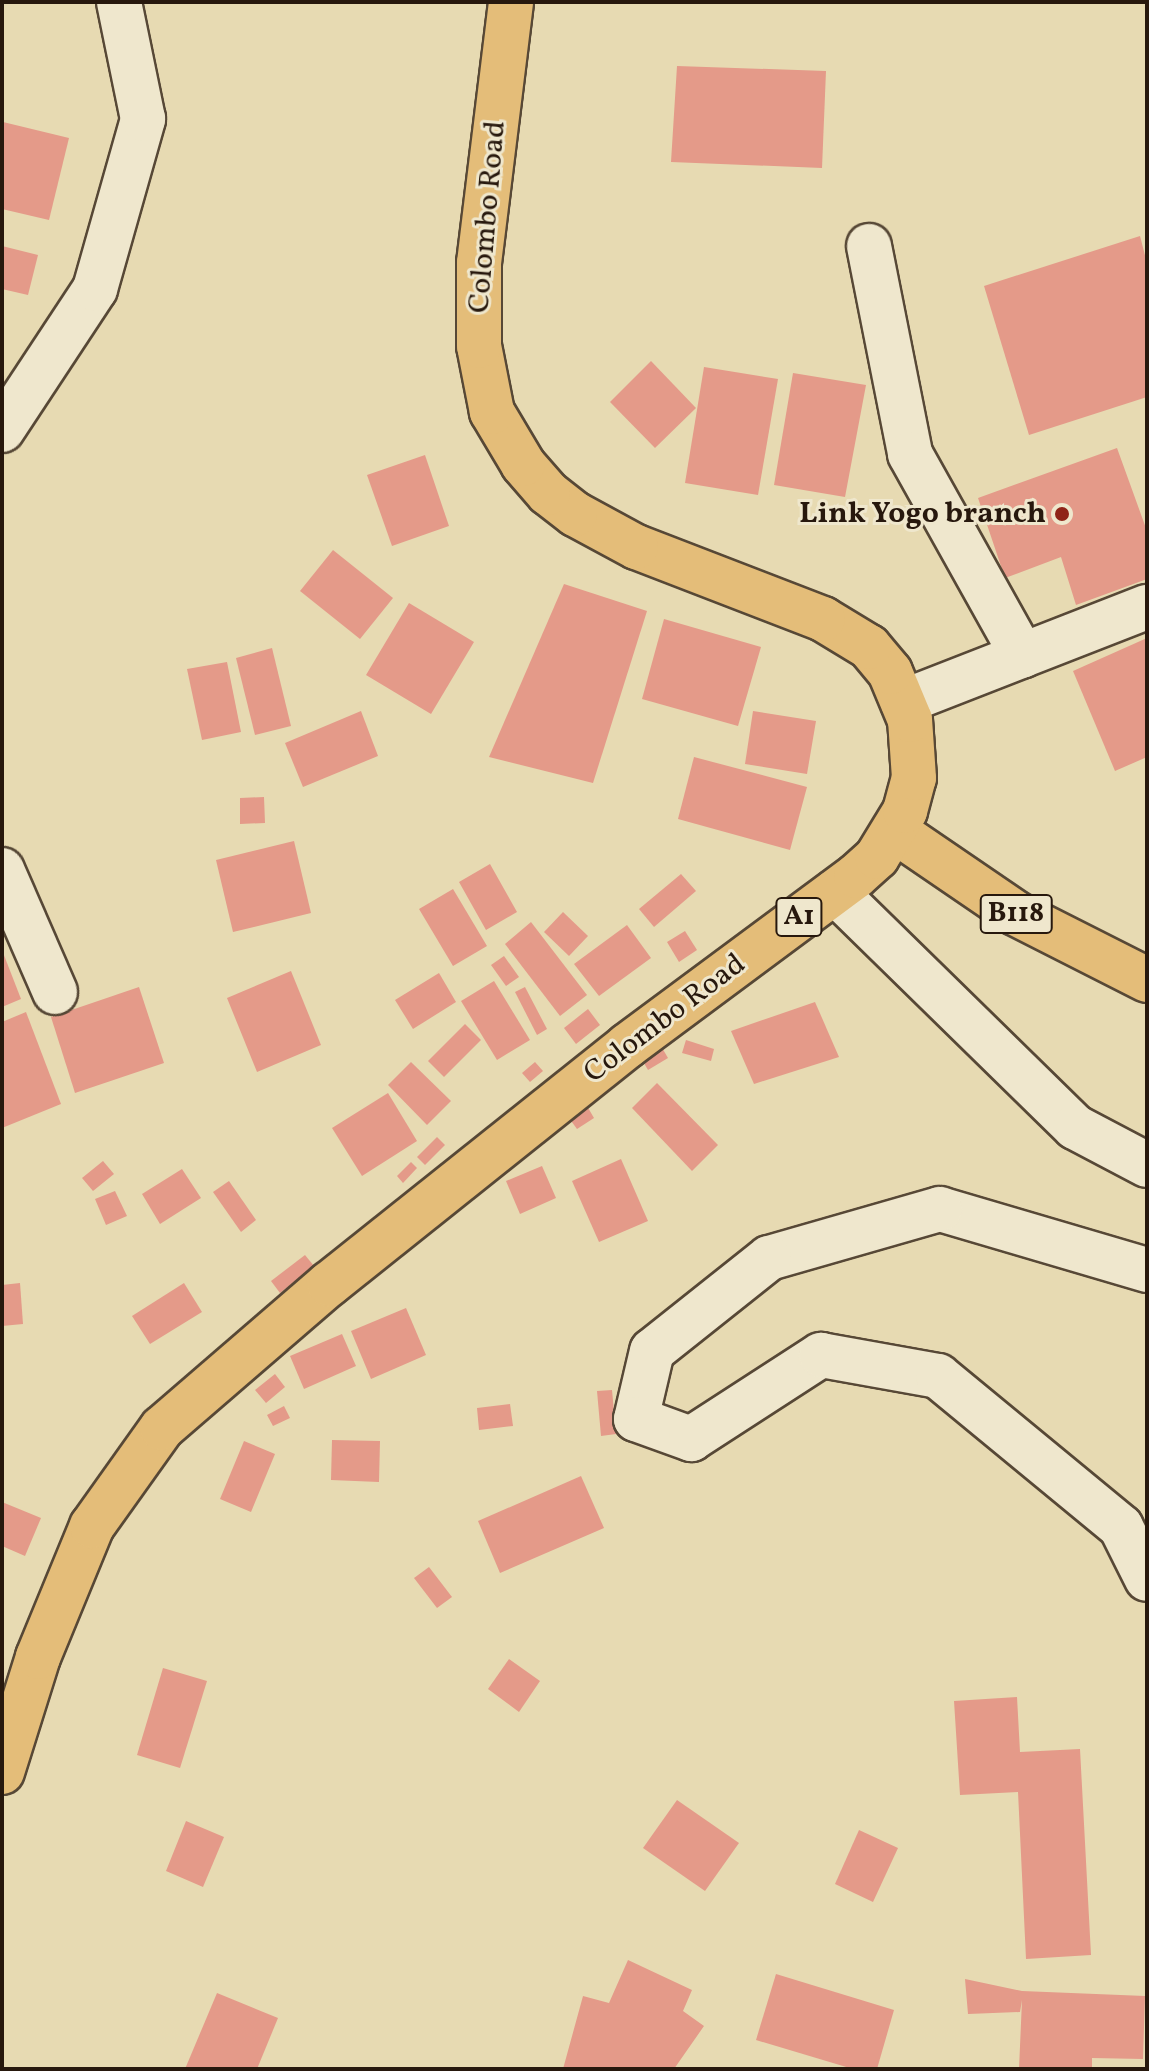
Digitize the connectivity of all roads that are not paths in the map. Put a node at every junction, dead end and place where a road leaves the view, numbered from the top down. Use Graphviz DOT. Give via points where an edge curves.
graph roads {
  1 [pos="119,2"];
  2 [pos="511,2"];
  3 [pos="869,246"];
  4 [pos="2,430"];
  5 [pos="1147,607"];
  6 [pos="1023,656"];
  7 [pos="903,702"];
  8 [pos="895,831"];
  9 [pos="2,870"];
  10 [pos="835,892"];
  11 [pos="1147,980"];
  12 [pos="55,992"];
  13 [pos="1147,1165"];
  14 [pos="1147,1270"];
  15 [pos="1147,1579"];
  16 [pos="2,1772"];
  1 -- 4 [label="street" via="143,119 95,289"];
  2 -- 7 [label="main road, Colombo Road / A1" via="479,276 483,378 505,438 548,493 605,532 823,619 869,647 890,672"];
  3 -- 6 [label="street" via="910,454"];
  5 -- 6 [label="street"];
  6 -- 7 [label="street"];
  7 -- 8 [label="main road, Colombo Road / A1" via="914,743 914,778"];
  8 -- 10 [label="main road, Colombo Road / A1" via="877,857"];
  8 -- 11 [label="main road, B118" via="1015,913"];
  9 -- 12 [label="street"];
  10 -- 13 [label="street" via="1075,1127"];
  10 -- 16 [label="main road, Colombo Road / A1" via="627,1046 329,1284 162,1428 92,1526 38,1657"];
  14 -- 15 [label="street" via="940,1209 769,1258 652,1351 636,1419 691,1439 821,1355 938,1376 1121,1527"];
}
